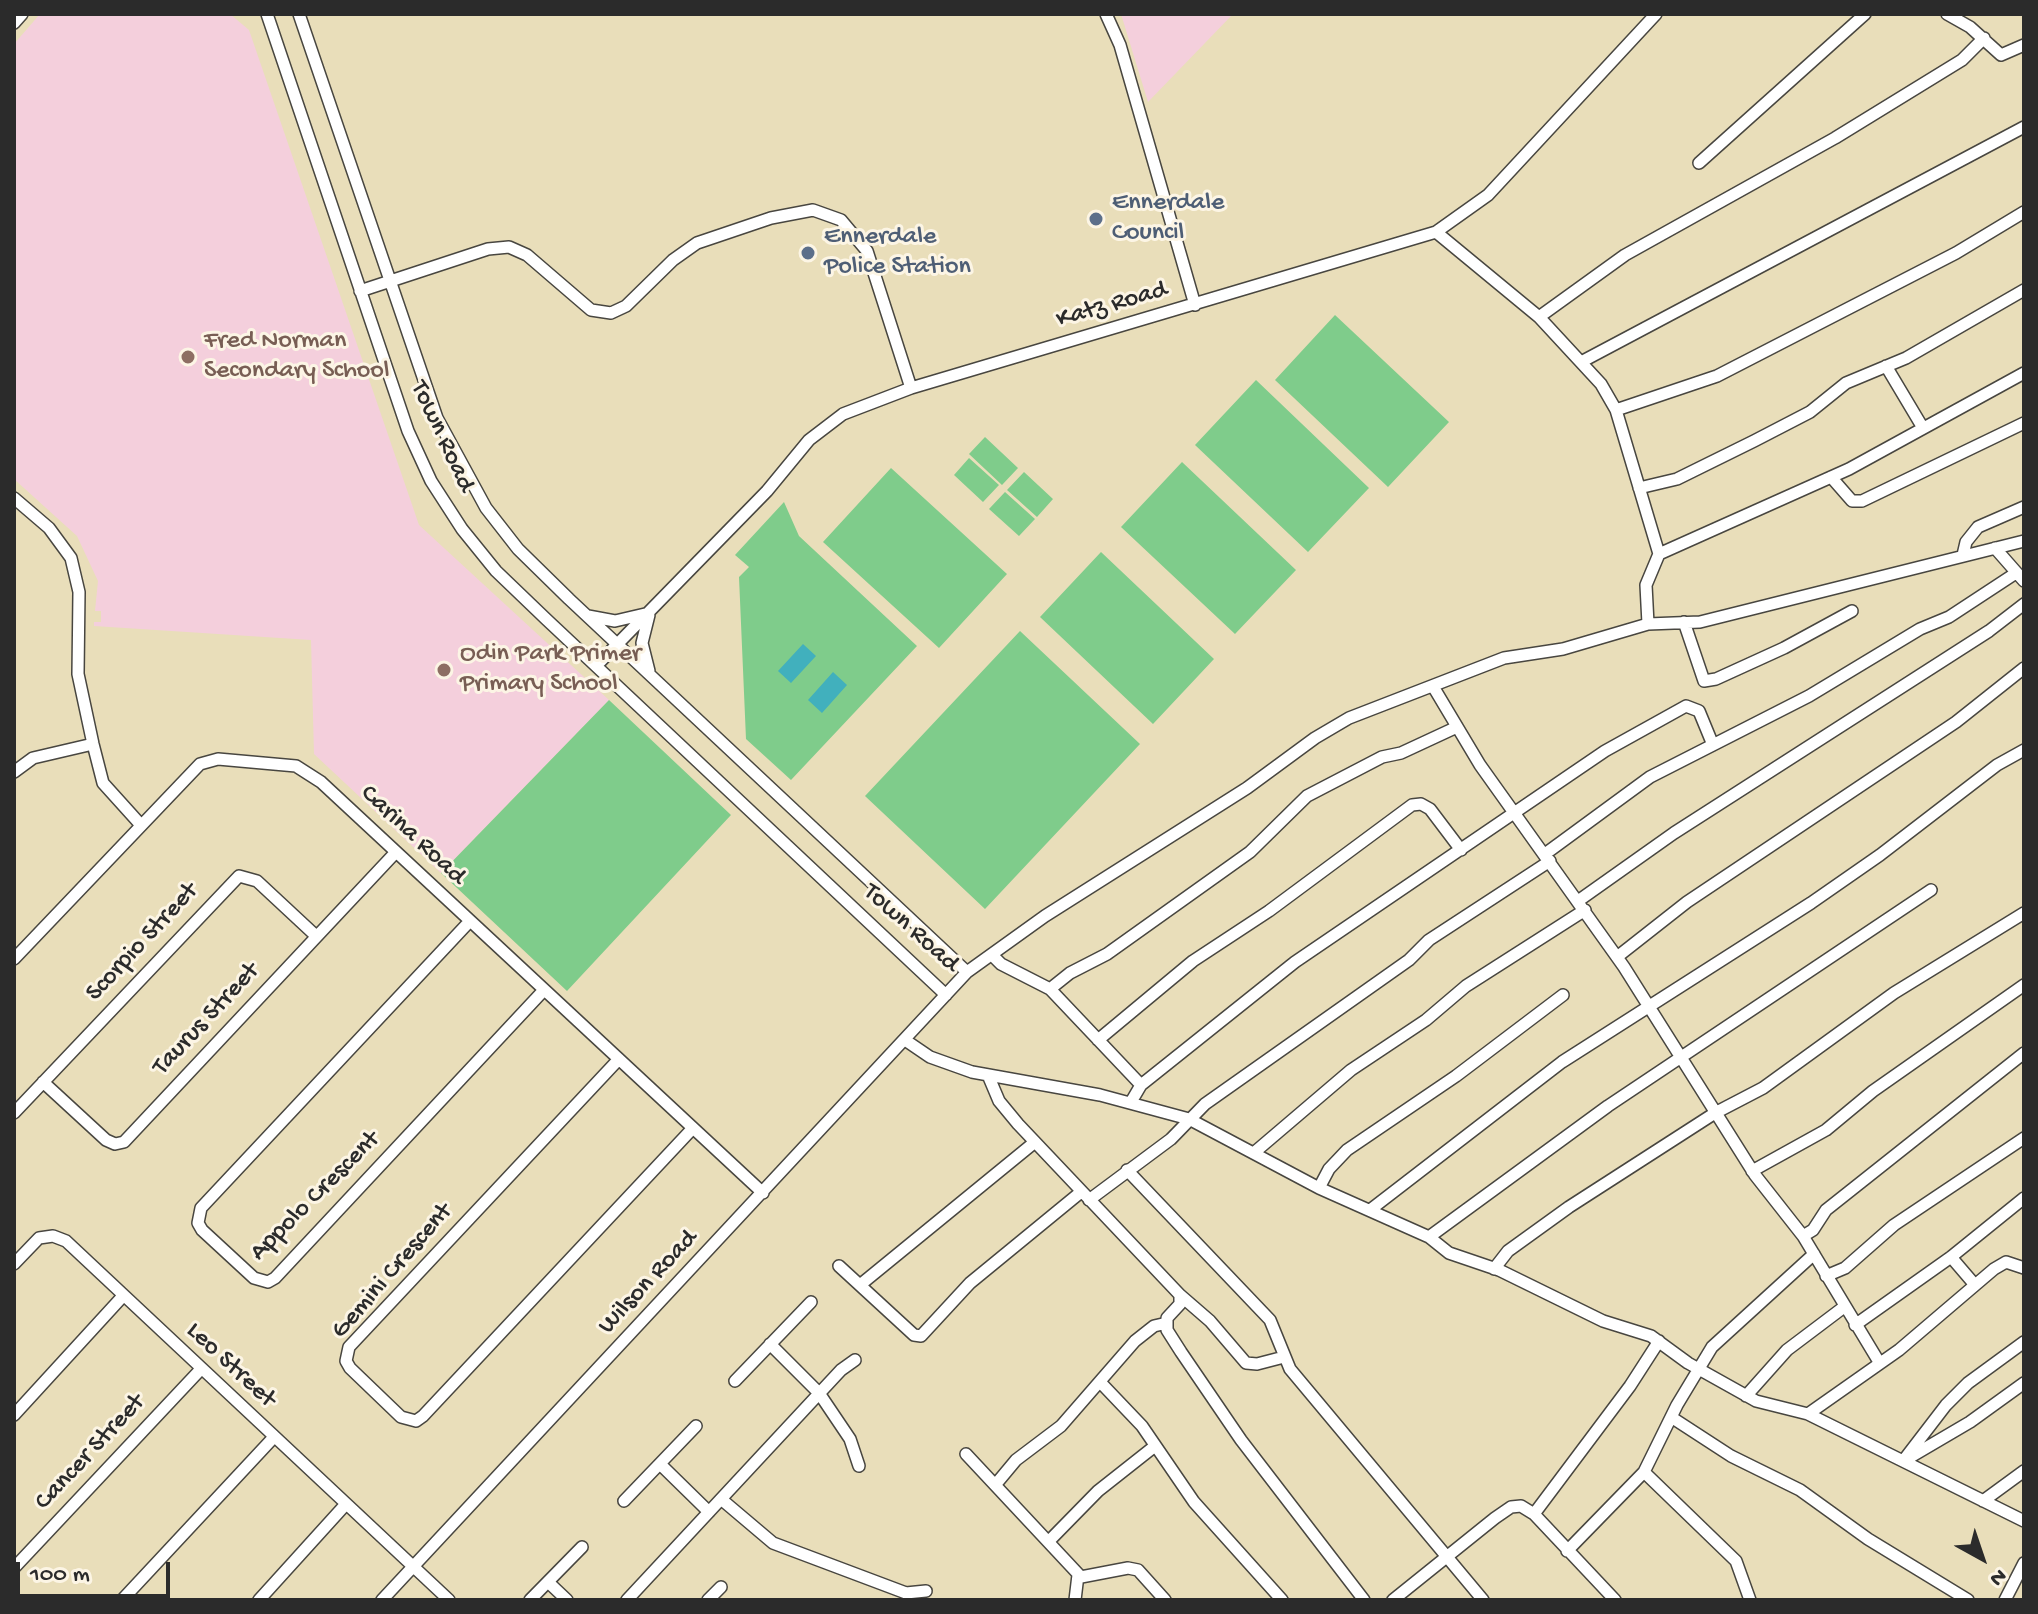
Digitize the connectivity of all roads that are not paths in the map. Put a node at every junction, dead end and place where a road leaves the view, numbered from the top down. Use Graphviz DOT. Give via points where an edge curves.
graph roads {
  1 [pos="22,14"];
  2 [pos="267,14"];
  3 [pos="299,14"];
  4 [pos="1106,14"];
  5 [pos="1656,14"];
  6 [pos="1865,14"];
  7 [pos="1947,14"];
  8 [pos="14,23"];
  9 [pos="1984,38"];
  10 [pos="2024,45"];
  11 [pos="2024,127"];
  12 [pos="1699,163"];
  13 [pos="2024,212"];
  14 [pos="1436,232"];
  15 [pos="390,281"];
  16 [pos="2024,290"];
  17 [pos="360,291"];
  18 [pos="1195,305"];
  19 [pos="1539,317"];
  20 [pos="1581,362"];
  21 [pos="1886,366"];
  22 [pos="2024,373"];
  23 [pos="911,388"];
  24 [pos="1616,410"];
  25 [pos="2024,423"];
  26 [pos="1923,428"];
  27 [pos="1831,477"];
  28 [pos="1639,488"];
  29 [pos="14,498"];
  30 [pos="2024,507"];
  31 [pos="2024,541"];
  32 [pos="1995,548"];
  33 [pos="1659,554"];
  34 [pos="1963,555"];
  35 [pos="2020,577"];
  36 [pos="2024,604"];
  37 [pos="651,611"];
  38 [pos="1852,611"];
  39 [pos="588,616"];
  40 [pos="1684,622"];
  41 [pos="1648,624"];
  42 [pos="618,644"];
  43 [pos="596,666"];
  44 [pos="2024,668"];
  45 [pos="651,675"];
  46 [pos="1434,688"];
  47 [pos="1457,727"];
  48 [pos="93,744"];
  49 [pos="1713,745"];
  50 [pos="2024,750"];
  51 [pos="14,772"];
  52 [pos="1516,813"];
  53 [pos="140,824"];
  54 [pos="1461,850"];
  55 [pos="396,852"];
  56 [pos="1548,857"];
  57 [pos="1931,890"];
  58 [pos="1581,905"];
  59 [pos="2024,913"];
  60 [pos="470,921"];
  61 [pos="315,935"];
  62 [pos="992,955"];
  63 [pos="1617,957"];
  64 [pos="14,959"];
  65 [pos="967,972"];
  66 [pos="2024,985"];
  67 [pos="1050,989"];
  68 [pos="544,990"];
  69 [pos="946,995"];
  70 [pos="1563,995"];
  71 [pos="1648,1005"];
  72 [pos="905,1040"];
  73 [pos="1098,1040"];
  74 [pos="2024,1053"];
  75 [pos="1680,1057"];
  76 [pos="619,1059"];
  77 [pos="988,1075"];
  78 [pos="43,1082"];
  79 [pos="1141,1085"];
  80 [pos="1131,1102"];
  81 [pos="14,1113"];
  82 [pos="1715,1113"];
  83 [pos="1189,1119"];
  84 [pos="693,1128"];
  85 [pos="2024,1138"];
  86 [pos="1035,1142"];
  87 [pos="1256,1151"];
  88 [pos="1127,1170"];
  89 [pos="1752,1171"];
  90 [pos="1319,1188"];
  91 [pos="763,1193"];
  92 [pos="1085,1196"];
  93 [pos="2024,1198"];
  94 [pos="1370,1210"];
  95 [pos="1803,1236"];
  96 [pos="1429,1237"];
  97 [pos="1814,1254"];
  98 [pos="1951,1257"];
  99 [pos="14,1264"];
  100 [pos="839,1266"];
  101 [pos="2024,1268"];
  102 [pos="1494,1269"];
  103 [pos="1826,1276"];
  104 [pos="860,1285"];
  105 [pos="1975,1285"];
  106 [pos="1180,1295"];
  107 [pos="123,1296"];
  108 [pos="811,1302"];
  109 [pos="1844,1307"];
  110 [pos="1167,1323"];
  111 [pos="1855,1325"];
  112 [pos="1659,1341"];
  113 [pos="2024,1342"];
  114 [pos="770,1344"];
  115 [pos="1284,1357"];
  116 [pos="855,1360"];
  117 [pos="1879,1362"];
  118 [pos="1699,1367"];
  119 [pos="201,1369"];
  120 [pos="735,1381"];
  121 [pos="1101,1383"];
  122 [pos="2024,1383"];
  123 [pos="819,1393"];
  124 [pos="1746,1396"];
  125 [pos="1808,1414"];
  126 [pos="14,1415"];
  127 [pos="1671,1417"];
  128 [pos="696,1426"];
  129 [pos="274,1437"];
  130 [pos="1155,1446"];
  131 [pos="966,1454"];
  132 [pos="1903,1461"];
  133 [pos="660,1464"];
  134 [pos="859,1466"];
  135 [pos="2024,1471"];
  136 [pos="1644,1472"];
  137 [pos="996,1484"];
  138 [pos="721,1499"];
  139 [pos="624,1501"];
  140 [pos="1983,1501"];
  141 [pos="346,1504"];
  142 [pos="709,1512"];
  143 [pos="1534,1514"];
  144 [pos="2024,1521"];
  145 [pos="1050,1540"];
  146 [pos="582,1547"];
  147 [pos="1567,1551"];
  148 [pos="1447,1556"];
  149 [pos="2024,1563"];
  150 [pos="413,1567"];
  151 [pos="14,1568"];
  152 [pos="1078,1575"];
  153 [pos="548,1582"];
  154 [pos="721,1587"];
  155 [pos="926,1591"];
  156 [pos="122,1600"];
  157 [pos="259,1600"];
  158 [pos="382,1600"];
  159 [pos="449,1600"];
  160 [pos="530,1600"];
  161 [pos="567,1600"];
  162 [pos="627,1600"];
  163 [pos="708,1600"];
  164 [pos="1075,1600"];
  165 [pos="1165,1600"];
  166 [pos="1282,1600"];
  167 [pos="1364,1600"];
  168 [pos="1393,1600"];
  169 [pos="1483,1600"];
  170 [pos="1615,1600"];
  171 [pos="1750,1600"];
  172 [pos="1968,1600"];
  173 [pos="2005,1600"];
  1 -- 8 [label="street"];
  2 -- 17 [label="street, Town Road"];
  3 -- 15 [label="street, Town Road"];
  4 -- 18 [label="street" via="1120,45"];
  5 -- 14 [label="street, Katz Road" via="1488,195"];
  6 -- 12 [label="street"];
  7 -- 9 [label="street"];
  9 -- 10 [label="street" via="2001,55"];
  9 -- 19 [label="street" via="1962,60 1625,255"];
  11 -- 20 [label="street"];
  13 -- 24 [label="street" via="1956,253 1717,376"];
  14 -- 18 [label="street, Katz Road"];
  14 -- 19 [label="street"];
  15 -- 17 [label="street"];
  15 -- 23 [label="street" via="509,247 527,255 591,310 611,313 626,306 697,243 813,210 841,220 867,251"];
  15 -- 39 [label="street, Town Road" via="437,418 459,463 518,549"];
  16 -- 21 [label="street"];
  17 -- 43 [label="street, Town Road" via="408,431 431,481 496,571"];
  18 -- 23 [label="street, Katz Road"];
  19 -- 20 [label="street"];
  20 -- 24 [label="street"];
  21 -- 26 [label="street"];
  21 -- 28 [label="street" via="1846,383 1810,412 1677,479"];
  22 -- 26 [label="street"];
  23 -- 37 [label="street, Katz Road" via="863,404 826,425"];
  24 -- 28 [label="street"];
  25 -- 27 [label="street" via="1862,501 1852,501"];
  26 -- 27 [label="street"];
  27 -- 33 [label="street"];
  28 -- 33 [label="street"];
  29 -- 48 [label="street" via="62,543 76,575 78,674"];
  30 -- 34 [label="street" via="1978,527"];
  31 -- 32 [label="street"];
  32 -- 34 [label="street"];
  32 -- 35 [label="street"];
  33 -- 41 [label="street" via="1646,585"];
  34 -- 40 [label="street"];
  35 -- 49 [label="street"];
  36 -- 58 [label="street" via="1674,833"];
  37 -- 39 [label="street" via="615,621"];
  37 -- 42 [label="street, Katz Road"];
  37 -- 45 [label="street" via="642,643"];
  38 -- 40 [label="street" via="1784,648 1704,681"];
  39 -- 42 [label="street, Town Road"];
  40 -- 41 [label="street"];
  41 -- 46 [label="street" via="1563,649 1504,658"];
  42 -- 43 [label="street, Katz Road"];
  42 -- 45 [label="street, Town Road"];
  43 -- 69 [label="street, Town Road"];
  44 -- 63 [label="street" via="1956,722 1687,902"];
  45 -- 65 [label="street, Town Road"];
  46 -- 47 [label="street"];
  46 -- 62 [label="street" via="1331,728"];
  47 -- 52 [label="street"];
  47 -- 67 [label="street" via="1382,757 1307,796 1250,852"];
  48 -- 51 [label="street" via="33,758"];
  48 -- 53 [label="street" via="103,783"];
  49 -- 52 [label="street" via="1699,711 1686,706 1605,751"];
  49 -- 56 [label="street" via="1650,777"];
  50 -- 71 [label="street" via="1811,903"];
  52 -- 54 [label="street"];
  52 -- 56 [label="street"];
  53 -- 55 [label="street, Carina Road" via="207,761 280,763 296,766 321,782"];
  53 -- 64 [label="street, Carina Road"];
  54 -- 73 [label="street" via="1430,809 1412,805 1193,961"];
  54 -- 79 [label="street" via="1295,962"];
  55 -- 60 [label="street, Carina Road"];
  55 -- 61 [label="street, Taurus Street"];
  56 -- 58 [label="street"];
  56 -- 83 [label="street"];
  57 -- 75 [label="street"];
  58 -- 63 [label="street"];
  58 -- 87 [label="street" via="1351,1070"];
  59 -- 82 [label="street" via="1894,993 1763,1088"];
  60 -- 68 [label="street, Carina Road"];
  60 -- 68 [label="street, Appolo Crescent" via="201,1208 202,1230 243,1269 261,1282 275,1278"];
  61 -- 78 [label="street, Scorpio Street" via="257,881 239,876"];
  61 -- 78 [label="street, Taurus Street" via="124,1142 106,1140"];
  62 -- 65 [label="street"];
  62 -- 67 [label="street"];
  63 -- 71 [label="street"];
  65 -- 69 [label="street, Town Road"];
  66 -- 89 [label="street" via="1826,1130"];
  67 -- 73 [label="street"];
  68 -- 76 [label="street, Carina Road"];
  69 -- 72 [label="street, Wilson Road"];
  70 -- 90 [label="street" via="1347,1150"];
  71 -- 75 [label="street"];
  71 -- 94 [label="street" via="1495,1111"];
  72 -- 77 [label="street" via="930,1057"];
  72 -- 91 [label="street, Wilson Road"];
  73 -- 79 [label="street"];
  74 -- 95 [label="street" via="1862,1180"];
  75 -- 82 [label="street"];
  75 -- 96 [label="street"];
  76 -- 84 [label="street, Carina Road"];
  76 -- 84 [label="street, Gemini Crescent" via="349,1347 350,1368 401,1417 408,1421 423,1416"];
  77 -- 80 [label="street"];
  77 -- 86 [label="street" via="999,1101"];
  78 -- 81 [label="street, Scorpio Street"];
  79 -- 80 [label="street"];
  80 -- 83 [label="street"];
  82 -- 89 [label="street"];
  82 -- 102 [label="street" via="1569,1207 1508,1251"];
  83 -- 87 [label="street"];
  83 -- 88 [label="street" via="1171,1139"];
  84 -- 91 [label="street, Carina Road"];
  85 -- 103 [label="street" via="1894,1225 1845,1268"];
  86 -- 92 [label="street"];
  86 -- 104 [label="street"];
  87 -- 90 [label="street"];
  88 -- 92 [label="street"];
  88 -- 115 [label="street" via="1270,1320"];
  89 -- 95 [label="street"];
  90 -- 94 [label="street"];
  91 -- 150 [label="street, Wilson Road"];
  92 -- 104 [label="street" via="970,1283 921,1336"];
  92 -- 106 [label="street"];
  93 -- 98 [label="street"];
  94 -- 96 [label="street"];
  95 -- 97 [label="street"];
  96 -- 102 [label="street" via="1449,1253"];
  97 -- 103 [label="street"];
  97 -- 118 [label="street" via="1712,1347"];
  98 -- 105 [label="street"];
  98 -- 111 [label="street"];
  99 -- 107 [label="street, Leo Street" via="39,1238 60,1237"];
  100 -- 104 [label="street"];
  101 -- 105 [label="street" via="2006,1262"];
  102 -- 112 [label="street" via="1603,1321"];
  103 -- 109 [label="street"];
  105 -- 117 [label="street"];
  106 -- 110 [label="street"];
  106 -- 115 [label="street" via="1246,1363"];
  107 -- 119 [label="street, Leo Street"];
  107 -- 126 [label="street"];
  108 -- 114 [label="street"];
  109 -- 111 [label="street"];
  109 -- 124 [label="street" via="1787,1350"];
  110 -- 121 [label="street" via="1135,1341"];
  110 -- 167 [label="street" via="1241,1440"];
  111 -- 117 [label="street"];
  112 -- 118 [label="street"];
  112 -- 143 [label="street"];
  113 -- 132 [label="street" via="1968,1383"];
  114 -- 120 [label="street"];
  114 -- 123 [label="street"];
  115 -- 148 [label="street"];
  116 -- 123 [label="street"];
  117 -- 125 [label="street"];
  118 -- 124 [label="street"];
  118 -- 127 [label="street"];
  119 -- 129 [label="street, Leo Street"];
  119 -- 151 [label="street, Cancer Street"];
  121 -- 130 [label="street"];
  121 -- 137 [label="street"];
  122 -- 132 [label="street"];
  123 -- 134 [label="street" via="850,1439"];
  123 -- 138 [label="street"];
  124 -- 125 [label="street"];
  125 -- 132 [label="street"];
  127 -- 136 [label="street"];
  127 -- 172 [label="street" via="1731,1456 1812,1497 1868,1539"];
  128 -- 133 [label="street"];
  129 -- 141 [label="street, Leo Street"];
  129 -- 156 [label="street"];
  130 -- 145 [label="street" via="1098,1491"];
  130 -- 166 [label="street" via="1194,1502"];
  131 -- 137 [label="street"];
  132 -- 140 [label="street"];
  133 -- 139 [label="street"];
  133 -- 142 [label="street"];
  135 -- 140 [label="street"];
  136 -- 147 [label="street"];
  136 -- 171 [label="street" via="1736,1561"];
  137 -- 145 [label="street"];
  138 -- 142 [label="street"];
  138 -- 155 [label="street" via="773,1543 906,1593"];
  140 -- 144 [label="street"];
  141 -- 150 [label="street, Leo Street"];
  141 -- 157 [label="street"];
  142 -- 162 [label="street"];
  143 -- 147 [label="street"];
  143 -- 148 [label="street" via="1511,1507"];
  145 -- 152 [label="street"];
  146 -- 153 [label="street"];
  147 -- 170 [label="street"];
  148 -- 168 [label="street"];
  148 -- 169 [label="street"];
  149 -- 173 [label="street"];
  150 -- 158 [label="street, Wilson Road"];
  150 -- 159 [label="street, Leo Street"];
  152 -- 164 [label="street"];
  152 -- 165 [label="street" via="1138,1570"];
  153 -- 160 [label="street"];
  153 -- 161 [label="street"];
  154 -- 163 [label="street"];
}
